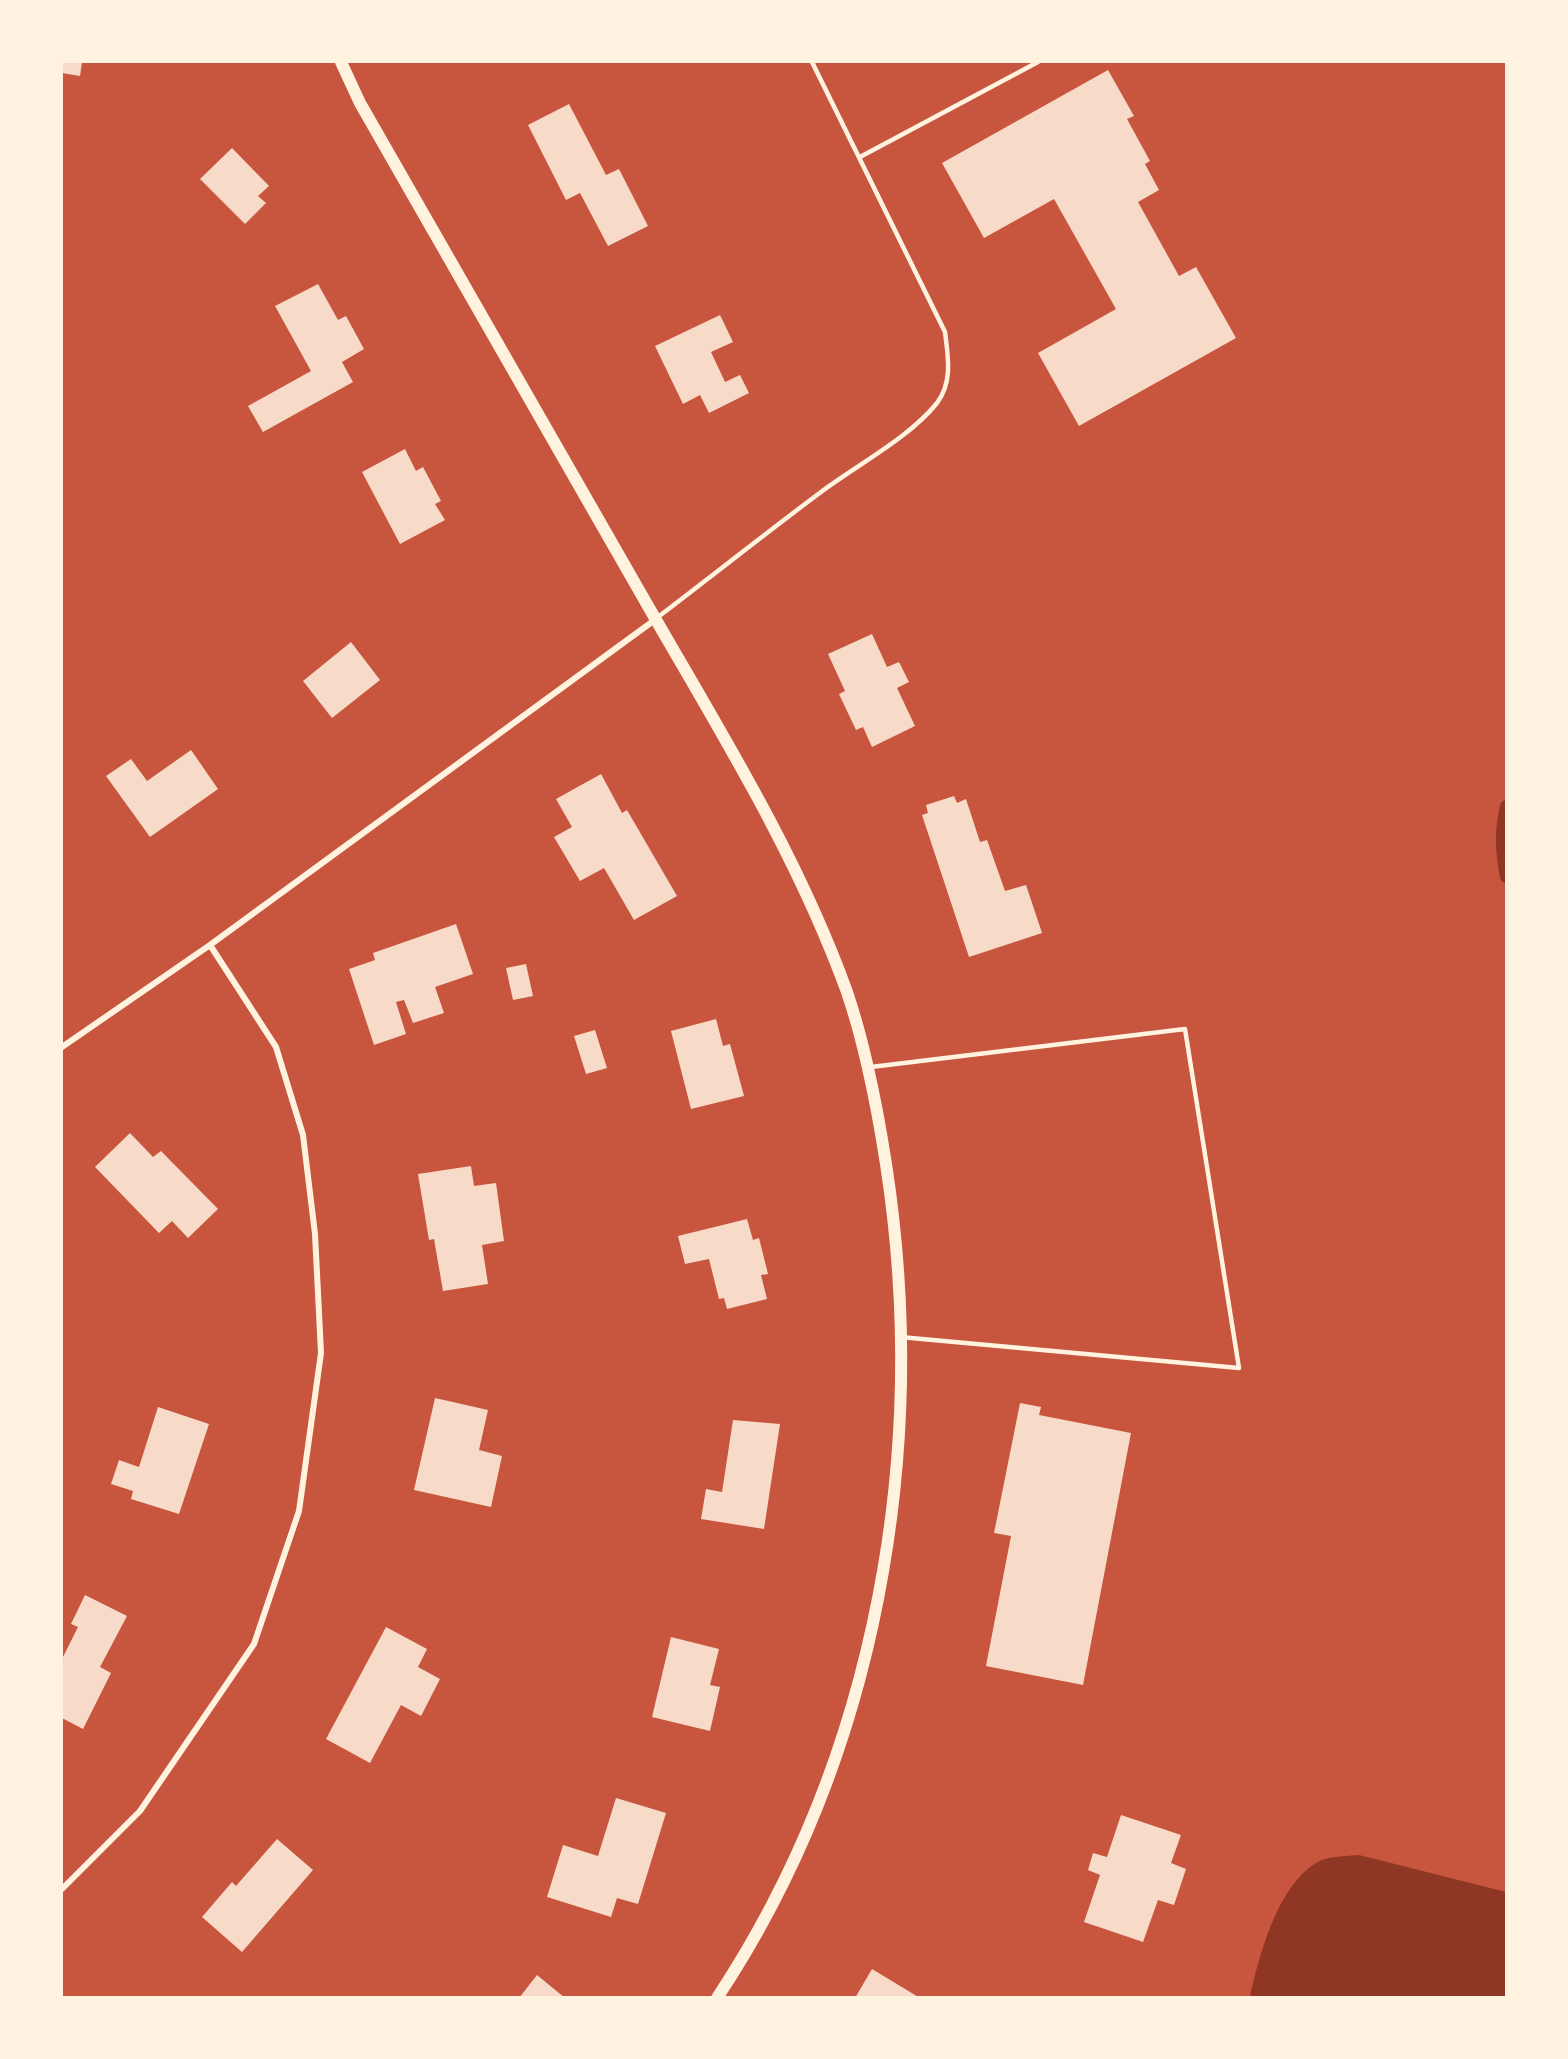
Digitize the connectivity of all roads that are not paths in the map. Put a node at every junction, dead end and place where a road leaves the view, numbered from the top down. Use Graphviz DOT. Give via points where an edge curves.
graph roads {
  1 [pos="341,62"];
  2 [pos="812,62"];
  3 [pos="1038,62"];
  4 [pos="860,158"];
  5 [pos="656,619"];
  6 [pos="210,945"];
  7 [pos="62,1047"];
  8 [pos="869,1068"];
  9 [pos="900,1338"];
  10 [pos="62,1889"];
  11 [pos="717,1998"];
  1 -- 5 [label="main road" via="360,103"];
  2 -- 4 [label="lane"];
  3 -- 4 [label="lane"];
  4 -- 5 [label="lane" via="945,332 947,381 938,401 917,423"];
  5 -- 6 [label="street"];
  5 -- 8 [label="main road" via="795,867 848,997"];
  6 -- 7 [label="street"];
  6 -- 10 [label="street" via="276,1047 303,1135 315,1234 321,1353 299,1511 254,1644 140,1811"];
  8 -- 9 [label="main road" via="893,1207"];
  8 -- 9 [label="lane" via="1185,1029 1239,1368"];
  9 -- 11 [label="main road" via="898,1441 891,1522 855,1696 829,1778 799,1851 765,1920"];
}
